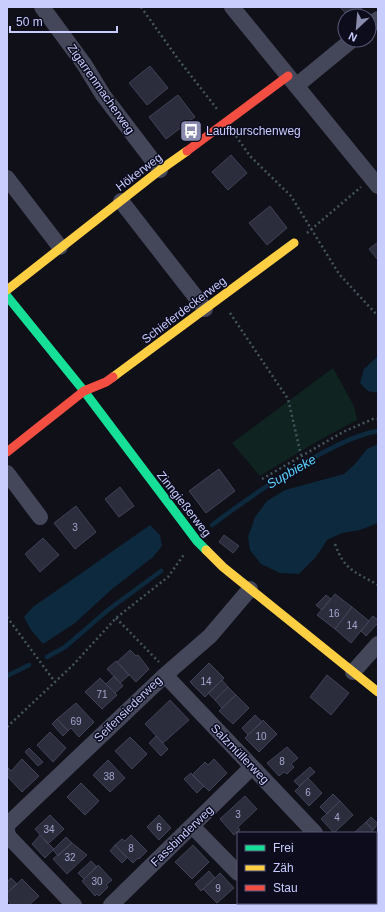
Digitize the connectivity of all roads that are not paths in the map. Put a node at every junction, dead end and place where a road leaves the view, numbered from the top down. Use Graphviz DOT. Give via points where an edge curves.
graph roads {
  1 [pos="42,7"];
  2 [pos="232,7"];
  3 [pos="340,48"];
  4 [pos="292,81"];
  5 [pos="160,170"];
  6 [pos="7,178"];
  7 [pos="376,179"];
  8 [pos="121,201"];
  9 [pos="294,243"];
  10 [pos="60,248"];
  11 [pos="7,290"];
  12 [pos="7,296"];
  13 [pos="205,309"];
  14 [pos="84,391"];
  15 [pos="7,452"];
  16 [pos="7,473"];
  17 [pos="40,517"];
  18 [pos="250,590"];
  19 [pos="378,644"];
  20 [pos="353,672"];
  21 [pos="164,675"];
  22 [pos="378,692"];
  23 [pos="252,767"];
  24 [pos="192,826"];
  25 [pos="7,829"];
  26 [pos="7,832"];
  27 [pos="314,832"];
  28 [pos="237,872"];
  29 [pos="74,905"];
  30 [pos="111,905"];
  1 -- 5 [label="street, Zigarrenmacherweg" via="84,64 103,95"];
  2 -- 4 [label="street"];
  3 -- 4 [label="street"];
  4 -- 5 [label="street, Hökerweg"];
  4 -- 7 [label="street"];
  5 -- 8 [label="street, Hökerweg"];
  6 -- 10 [label="street"];
  8 -- 10 [label="street, Hökerweg"];
  8 -- 13 [label="street"];
  9 -- 13 [label="street, Schieferdeckerweg"];
  10 -- 11 [label="street, Hökerweg"];
  12 -- 14 [label="street, Zinngießerweg"];
  13 -- 14 [label="street, Schieferdeckerweg" via="106,382"];
  14 -- 15 [label="street, Schieferdeckerweg"];
  14 -- 18 [label="street, Zinngießerweg" via="197,541"];
  16 -- 17 [label="street"];
  18 -- 20 [label="street, Zinngießerweg"];
  18 -- 21 [label="street, Seifensiederweg" via="210,636"];
  19 -- 20 [label="street"];
  20 -- 22 [label="street, Zinngießerweg"];
  21 -- 23 [label="street, Salzmüllerweg"];
  21 -- 25 [label="street, Seifensiederweg" via="8,824"];
  23 -- 24 [label="street, Fassbinderweg"];
  23 -- 27 [label="street, Salzmüllerweg"];
  24 -- 28 [label="street"];
  24 -- 30 [label="street, Fassbinderweg"];
  26 -- 29 [label="street"];
}
